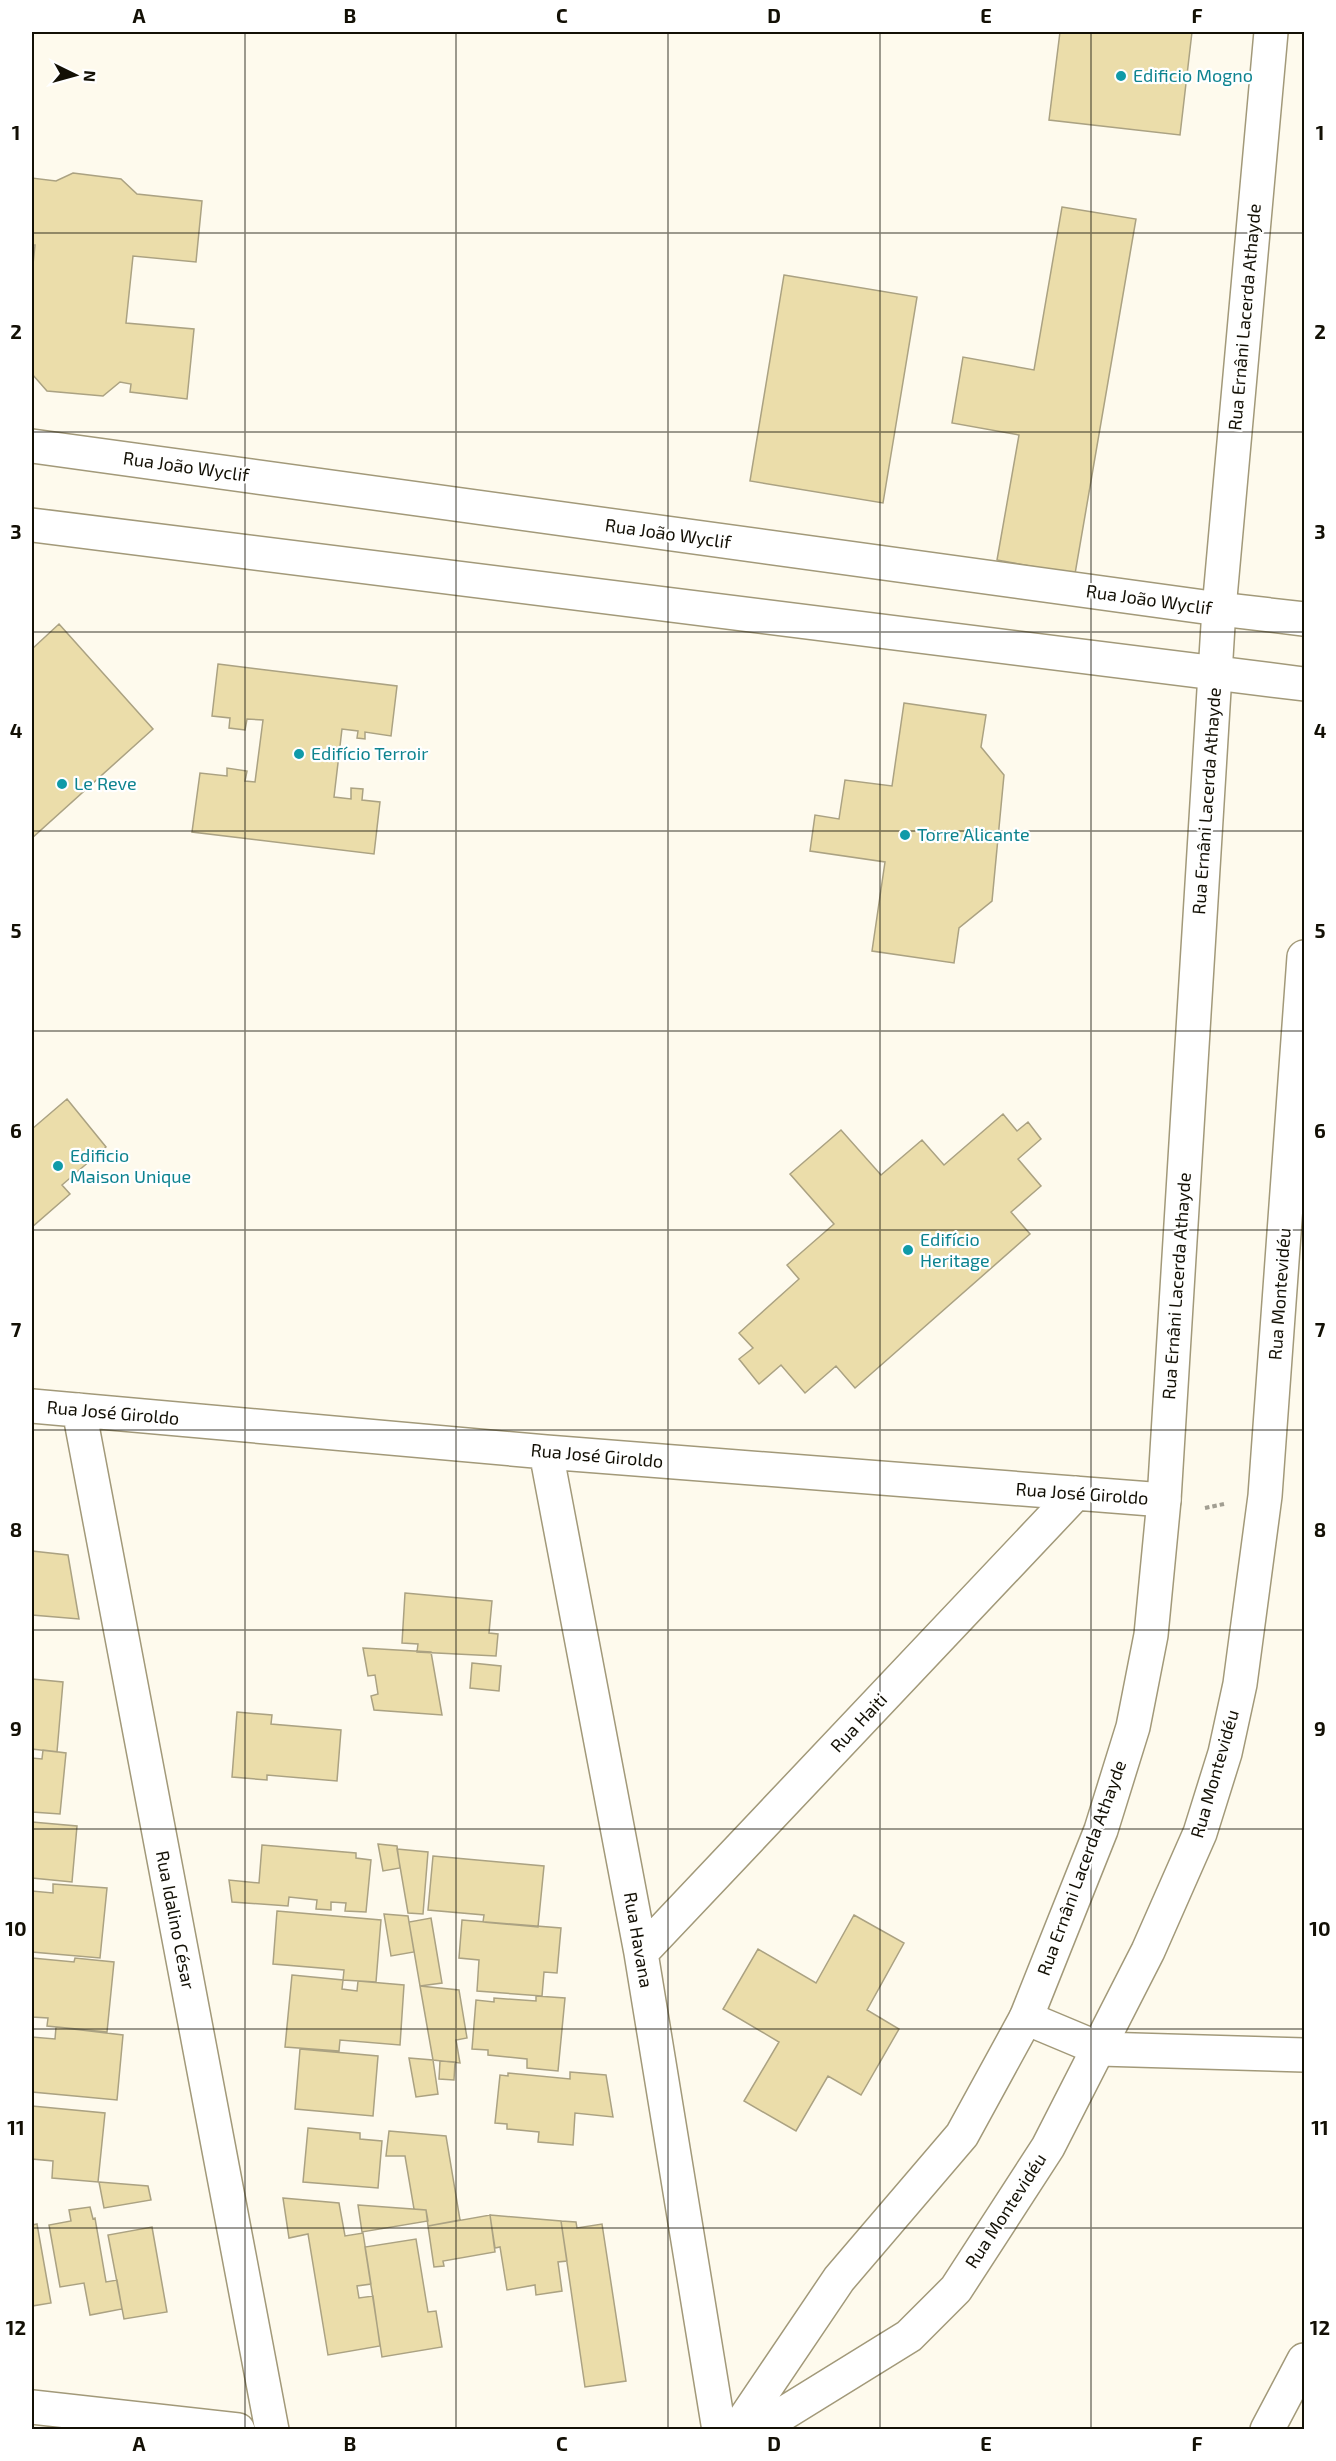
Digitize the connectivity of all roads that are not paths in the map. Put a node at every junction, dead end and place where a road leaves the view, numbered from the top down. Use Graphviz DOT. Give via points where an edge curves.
graph roads {
  1 [pos="1271,32"];
  2 [pos="32,446"];
  3 [pos="32,525"];
  4 [pos="1219,609"];
  5 [pos="1305,619"];
  6 [pos="1215,675"];
  7 [pos="1305,684"];
  8 [pos="1305,957"];
  9 [pos="32,1406"];
  10 [pos="79,1410"];
  11 [pos="546,1452"];
  12 [pos="1076,1493"];
  13 [pos="1164,1500"];
  14 [pos="641,1953"];
  15 [pos="1026,2018"];
  16 [pos="1100,2049"];
  17 [pos="1305,2055"];
  18 [pos="1305,2360"];
  19 [pos="32,2408"];
  20 [pos="238,2430"];
  21 [pos="272,2430"];
  22 [pos="719,2430"];
  23 [pos="737,2430"];
  24 [pos="757,2430"];
  25 [pos="1267,2430"];
  1 -- 4 [label="street, Rua Ernâni Lacerda Athayde"];
  2 -- 4 [label="street, Rua João Wyclif"];
  3 -- 6 [label="street"];
  4 -- 5 [label="street, Rua João Wyclif"];
  4 -- 6 [label="street, Rua Ernâni Lacerda Athayde"];
  6 -- 7 [label="street"];
  6 -- 13 [label="street, Rua Ernâni Lacerda Athayde"];
  8 -- 16 [label="street, Rua Montevidéu" via="1266,1496 1240,1684 1225,1753 1200,1833 1171,1904"];
  9 -- 10 [label="street, Rua José Giroldo"];
  10 -- 11 [label="street, Rua José Giroldo"];
  10 -- 21 [label="street, Rua Idalino César"];
  11 -- 12 [label="street, Rua José Giroldo"];
  11 -- 14 [label="street, Rua Havana"];
  12 -- 13 [label="street, Rua José Giroldo"];
  12 -- 14 [label="street, Rua Haiti"];
  13 -- 15 [label="street, Rua Ernâni Lacerda Athayde" via="1151,1635 1133,1727 1101,1830"];
  14 -- 22 [label="street, Rua Havana"];
  15 -- 16 [label="street"];
  15 -- 23 [label="street, Rua Ernâni Lacerda Athayde" via="962,2134 839,2279"];
  16 -- 17 [label="street"];
  16 -- 24 [label="street, Rua Montevidéu" via="1048,2147 956,2289 909,2336"];
  18 -- 25 [label="street"];
  19 -- 20 [label="street"];
}
